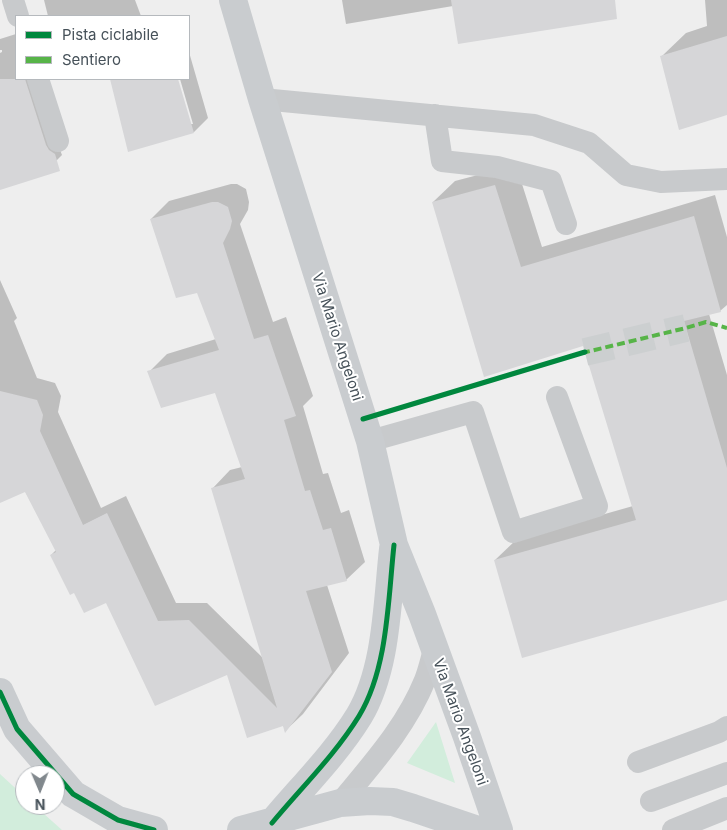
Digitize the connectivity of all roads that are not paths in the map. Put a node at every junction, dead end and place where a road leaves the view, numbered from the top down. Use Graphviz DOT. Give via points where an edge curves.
graph roads {
  1 [pos="13,0"];
  2 [pos="233,0"];
  3 [pos="18,15"];
  4 [pos="38,80"];
  5 [pos="262,99"];
  6 [pos="435,115"];
  7 [pos="58,141"];
  8 [pos="727,179"];
  9 [pos="566,224"];
  10 [pos="557,397"];
  11 [pos="370,441"];
  12 [pos="394,545"];
  13 [pos="434,650"];
  14 [pos="0,692"];
  15 [pos="727,727"];
  16 [pos="638,762"];
  17 [pos="727,773"];
  18 [pos="651,801"];
  19 [pos="340,803"];
  20 [pos="727,808"];
  21 [pos="272,822"];
  22 [pos="154,830"];
  23 [pos="241,830"];
  24 [pos="478,830"];
  25 [pos="499,830"];
  26 [pos="673,830"];
  1 -- 3 [label="lane"];
  2 -- 5 [label="main road, Via Mario Angeloni"];
  4 -- 7 [label="lane"];
  5 -- 6 [label="lane"];
  5 -- 11 [label="main road, Via Mario Angeloni"];
  6 -- 8 [label="lane" via="534,125 589,143 626,175 661,182"];
  6 -- 9 [label="lane" via="442,161 497,167 552,181"];
  10 -- 11 [label="lane" via="596,506 513,532 473,412"];
  11 -- 12 [label="main road, Via Mario Angeloni"];
  12 -- 13 [label="main road, Via Mario Angeloni"];
  12 -- 21 [label="main road" via="379,663 371,690 359,716 338,746"];
  13 -- 19 [label="lane" via="426,678 411,709 392,739"];
  13 -- 25 [label="main road, Via Mario Angeloni"];
  14 -- 22 [label="main road" via="17,729 73,794 118,820"];
  15 -- 16 [label="lane"];
  17 -- 18 [label="lane"];
  19 -- 21 [label="main road"];
  19 -- 24 [label="main road" via="393,802"];
  20 -- 26 [label="lane"];
  21 -- 23 [label="main road"];
}
